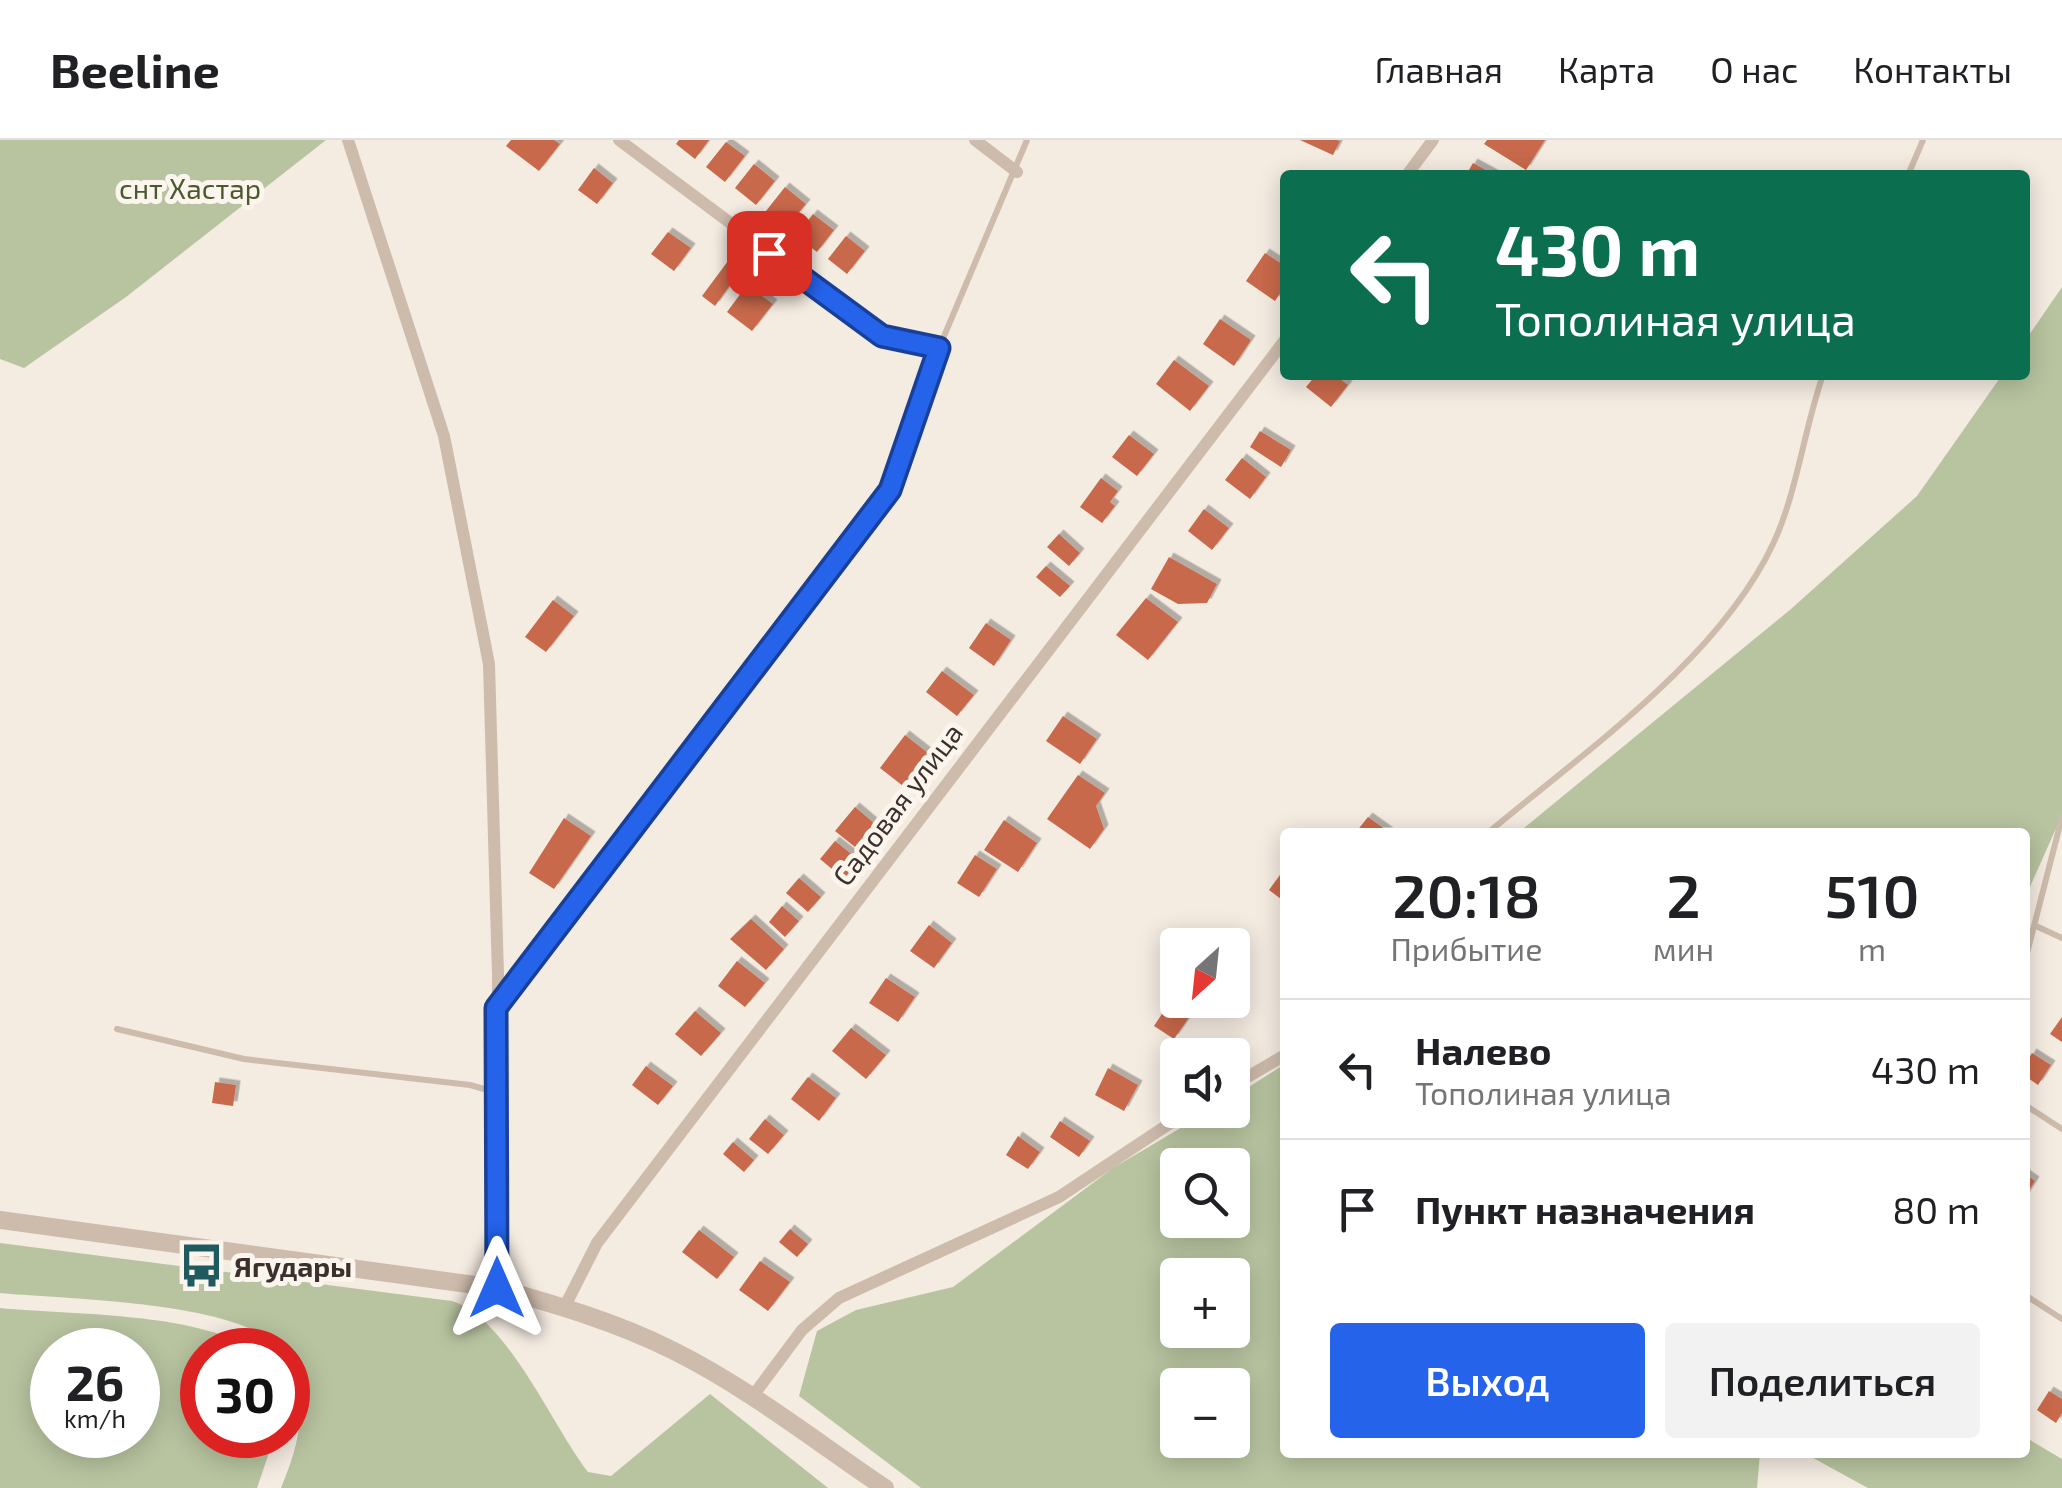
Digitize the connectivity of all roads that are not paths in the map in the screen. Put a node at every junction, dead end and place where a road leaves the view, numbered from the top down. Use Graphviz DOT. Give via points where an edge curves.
graph roads {
  1 [pos="348,140"];
  2 [pos="620,140"];
  3 [pos="975,140"];
  4 [pos="1027,140"];
  5 [pos="1433,140"];
  6 [pos="1922,140"];
  7 [pos="1411,170"];
  8 [pos="1910,170"];
  9 [pos="1017,172"];
  10 [pos="1280,347"];
  11 [pos="939,348"];
  12 [pos="1822,380"];
  13 [pos="2062,818"];
  14 [pos="1494,828"];
  15 [pos="2036,926"];
  16 [pos="2062,938"];
  17 [pos="2030,945"];
  18 [pos="496,1008"];
  19 [pos="117,1029"];
  20 [pos="1280,1058"];
  21 [pos="1250,1075"];
  22 [pos="496,1093"];
  23 [pos="2030,1108"];
  24 [pos="1163,1128"];
  25 [pos="2062,1129"];
  26 [pos="0,1220"];
  27 [pos="497,1288"];
  28 [pos="2030,1298"];
  29 [pos="564,1308"];
  30 [pos="2062,1320"];
  31 [pos="752,1397"];
  32 [pos="885,1488"];
  1 -- 18 [label="street" via="444,436 488,664"];
  2 -- 11 [label="street" via="882,336"];
  3 -- 9 [label="street"];
  4 -- 9 [label="lane"];
  5 -- 7 [label="street"];
  6 -- 8 [label="lane"];
  9 -- 11 [label="lane"];
  10 -- 29 [label="street, Садовая улица" via="597,1243"];
  11 -- 18 [label="lane" via="890,490"];
  12 -- 14 [label="lane" via="1775,541 1725,618 1668,678"];
  13 -- 15 [label="lane"];
  15 -- 16 [label="lane"];
  15 -- 17 [label="lane"];
  18 -- 22 [label="street"];
  19 -- 22 [label="lane" via="244,1059"];
  20 -- 21 [label="street"];
  22 -- 27 [label="street"];
  23 -- 25 [label="lane"];
  24 -- 31 [label="street" via="1060,1196 839,1298 802,1330"];
  26 -- 27 [label="street"];
  27 -- 29 [label="street"];
  28 -- 30 [label="lane"];
  29 -- 31 [label="street" via="672,1350"];
  31 -- 32 [label="street"];
}
